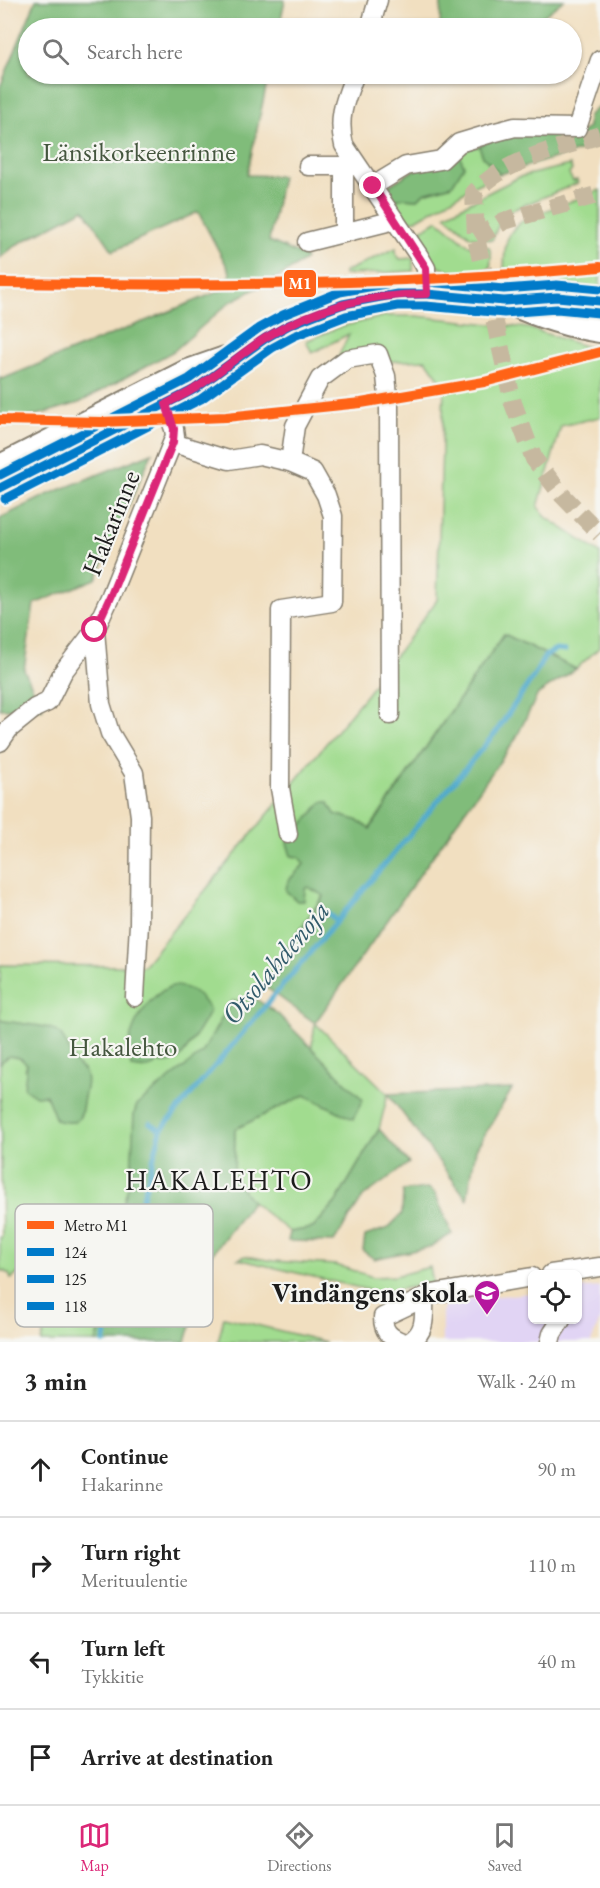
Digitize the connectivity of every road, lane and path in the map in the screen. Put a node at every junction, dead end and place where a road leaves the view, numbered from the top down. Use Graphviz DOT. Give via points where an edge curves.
graph roads {
  1 [pos="378,0"];
  2 [pos="373,18"];
  3 [pos="600,60"];
  4 [pos="351,84"];
  5 [pos="308,166"];
  6 [pos="351,166"];
  7 [pos="373,186"];
  8 [pos="395,220"];
  9 [pos="344,233"];
  10 [pos="307,242"];
  11 [pos="427,294"];
  12 [pos="504,301"];
  13 [pos="600,301"];
  14 [pos="600,331"];
  15 [pos="161,395"];
  16 [pos="173,442"];
  17 [pos="290,462"];
  18 [pos="0,466"];
  19 [pos="0,488"];
  20 [pos="95,630"];
  21 [pos="390,715"];
  22 [pos="0,742"];
  23 [pos="288,834"];
  24 [pos="135,997"];
  25 [pos="600,1267"];
  26 [pos="582,1270"];
  27 [pos="528,1278"];
  28 [pos="424,1297"];
  29 [pos="558,1324"];
  30 [pos="402,1342"];
  31 [pos="409,1342"];
  32 [pos="550,1342"];
  1 -- 2 [label="street"];
  3 -- 7 [label="street" via="577,128 515,127 492,133 459,143 441,160 406,166"];
  4 -- 6 [label="street" via="341,111 340,130"];
  5 -- 6 [label="street"];
  6 -- 7 [label="street"];
  6 -- 9 [label="street"];
  7 -- 8 [label="street"];
  8 -- 9 [label="street"];
  8 -- 11 [label="street" via="426,268"];
  9 -- 10 [label="street"];
  11 -- 12 [label="main road, bridge"];
  11 -- 15 [label="main road" via="381,296 343,304 289,325 195,389"];
  12 -- 13 [label="main road" via="558,297"];
  12 -- 14 [label="main road" via="573,327"];
  15 -- 16 [label="street" via="174,429"];
  15 -- 18 [label="main road"];
  15 -- 19 [label="main road"];
  16 -- 17 [label="street" via="229,460 260,455"];
  16 -- 20 [label="street, Hakarinne"];
  17 -- 21 [label="street" via="295,426 320,379 347,359 378,354 386,376 389,405"];
  17 -- 23 [label="street" via="313,472 333,516 332,602 282,610 280,788"];
  20 -- 22 [label="street, Hakarinne" via="63,672 48,702 9,729"];
  20 -- 24 [label="street" via="101,704 110,734 134,773 140,816"];
  25 -- 26 [label="street"];
  27 -- 28 [label="street"];
  28 -- 30 [label="street" via="382,1317 385,1332"];
  28 -- 31 [label="street" via="423,1327"];
  29 -- 32 [label="street"];
}
